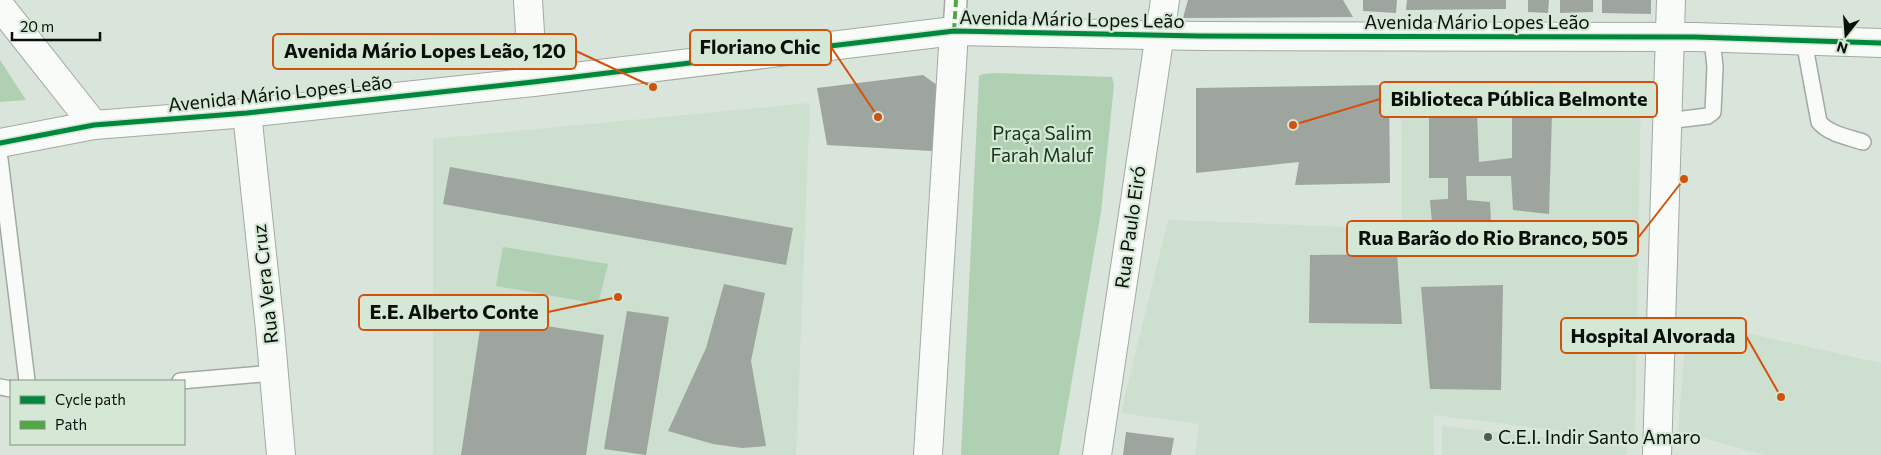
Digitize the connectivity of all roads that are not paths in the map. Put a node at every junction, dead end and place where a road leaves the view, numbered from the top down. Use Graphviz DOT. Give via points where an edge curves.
graph roads {
  1 [pos="528,0"];
  2 [pos="956,0"];
  3 [pos="1164,0"];
  4 [pos="1671,0"];
  5 [pos="0,6"];
  6 [pos="954,31"];
  7 [pos="1160,36"];
  8 [pos="1670,37"];
  9 [pos="1712,38"];
  10 [pos="1804,41"];
  11 [pos="1881,43"];
  12 [pos="533,82"];
  13 [pos="247,112"];
  14 [pos="1667,121"];
  15 [pos="94,125"];
  16 [pos="1863,142"];
  17 [pos="0,143"];
  18 [pos="0,160"];
  19 [pos="274,373"];
  20 [pos="27,380"];
  21 [pos="185,381"];
  22 [pos="281,455"];
  23 [pos="928,455"];
  24 [pos="1098,455"];
  25 [pos="1657,455"];
  1 -- 12 [label="street"];
  2 -- 6 [label="street"];
  3 -- 7 [label="street, Rua Paulo Eiró"];
  4 -- 8 [label="street"];
  5 -- 15 [label="street"];
  6 -- 7 [label="street, Avenida Mário Lopes Leão"];
  6 -- 12 [label="street, Avenida Mário Lopes Leão"];
  6 -- 23 [label="street"];
  7 -- 8 [label="street, Avenida Mário Lopes Leão"];
  7 -- 24 [label="street, Rua Paulo Eiró"];
  8 -- 9 [label="street, Avenida Mário Lopes Leão"];
  8 -- 14 [label="street"];
  9 -- 10 [label="street, Avenida Mário Lopes Leão"];
  9 -- 14 [label="lane" via="1714,112 1708,116"];
  10 -- 11 [label="street, Avenida Mário Lopes Leão"];
  10 -- 16 [label="lane" via="1819,122 1831,132"];
  12 -- 13 [label="street, Avenida Mário Lopes Leão"];
  13 -- 15 [label="street, Avenida Mário Lopes Leão"];
  13 -- 19 [label="street, Rua Vera Cruz"];
  14 -- 25 [label="street"];
  15 -- 17 [label="street, Avenida Mário Lopes Leão"];
  18 -- 20 [label="lane"];
  19 -- 21 [label="lane"];
  19 -- 22 [label="street, Rua Vera Cruz"];
}
